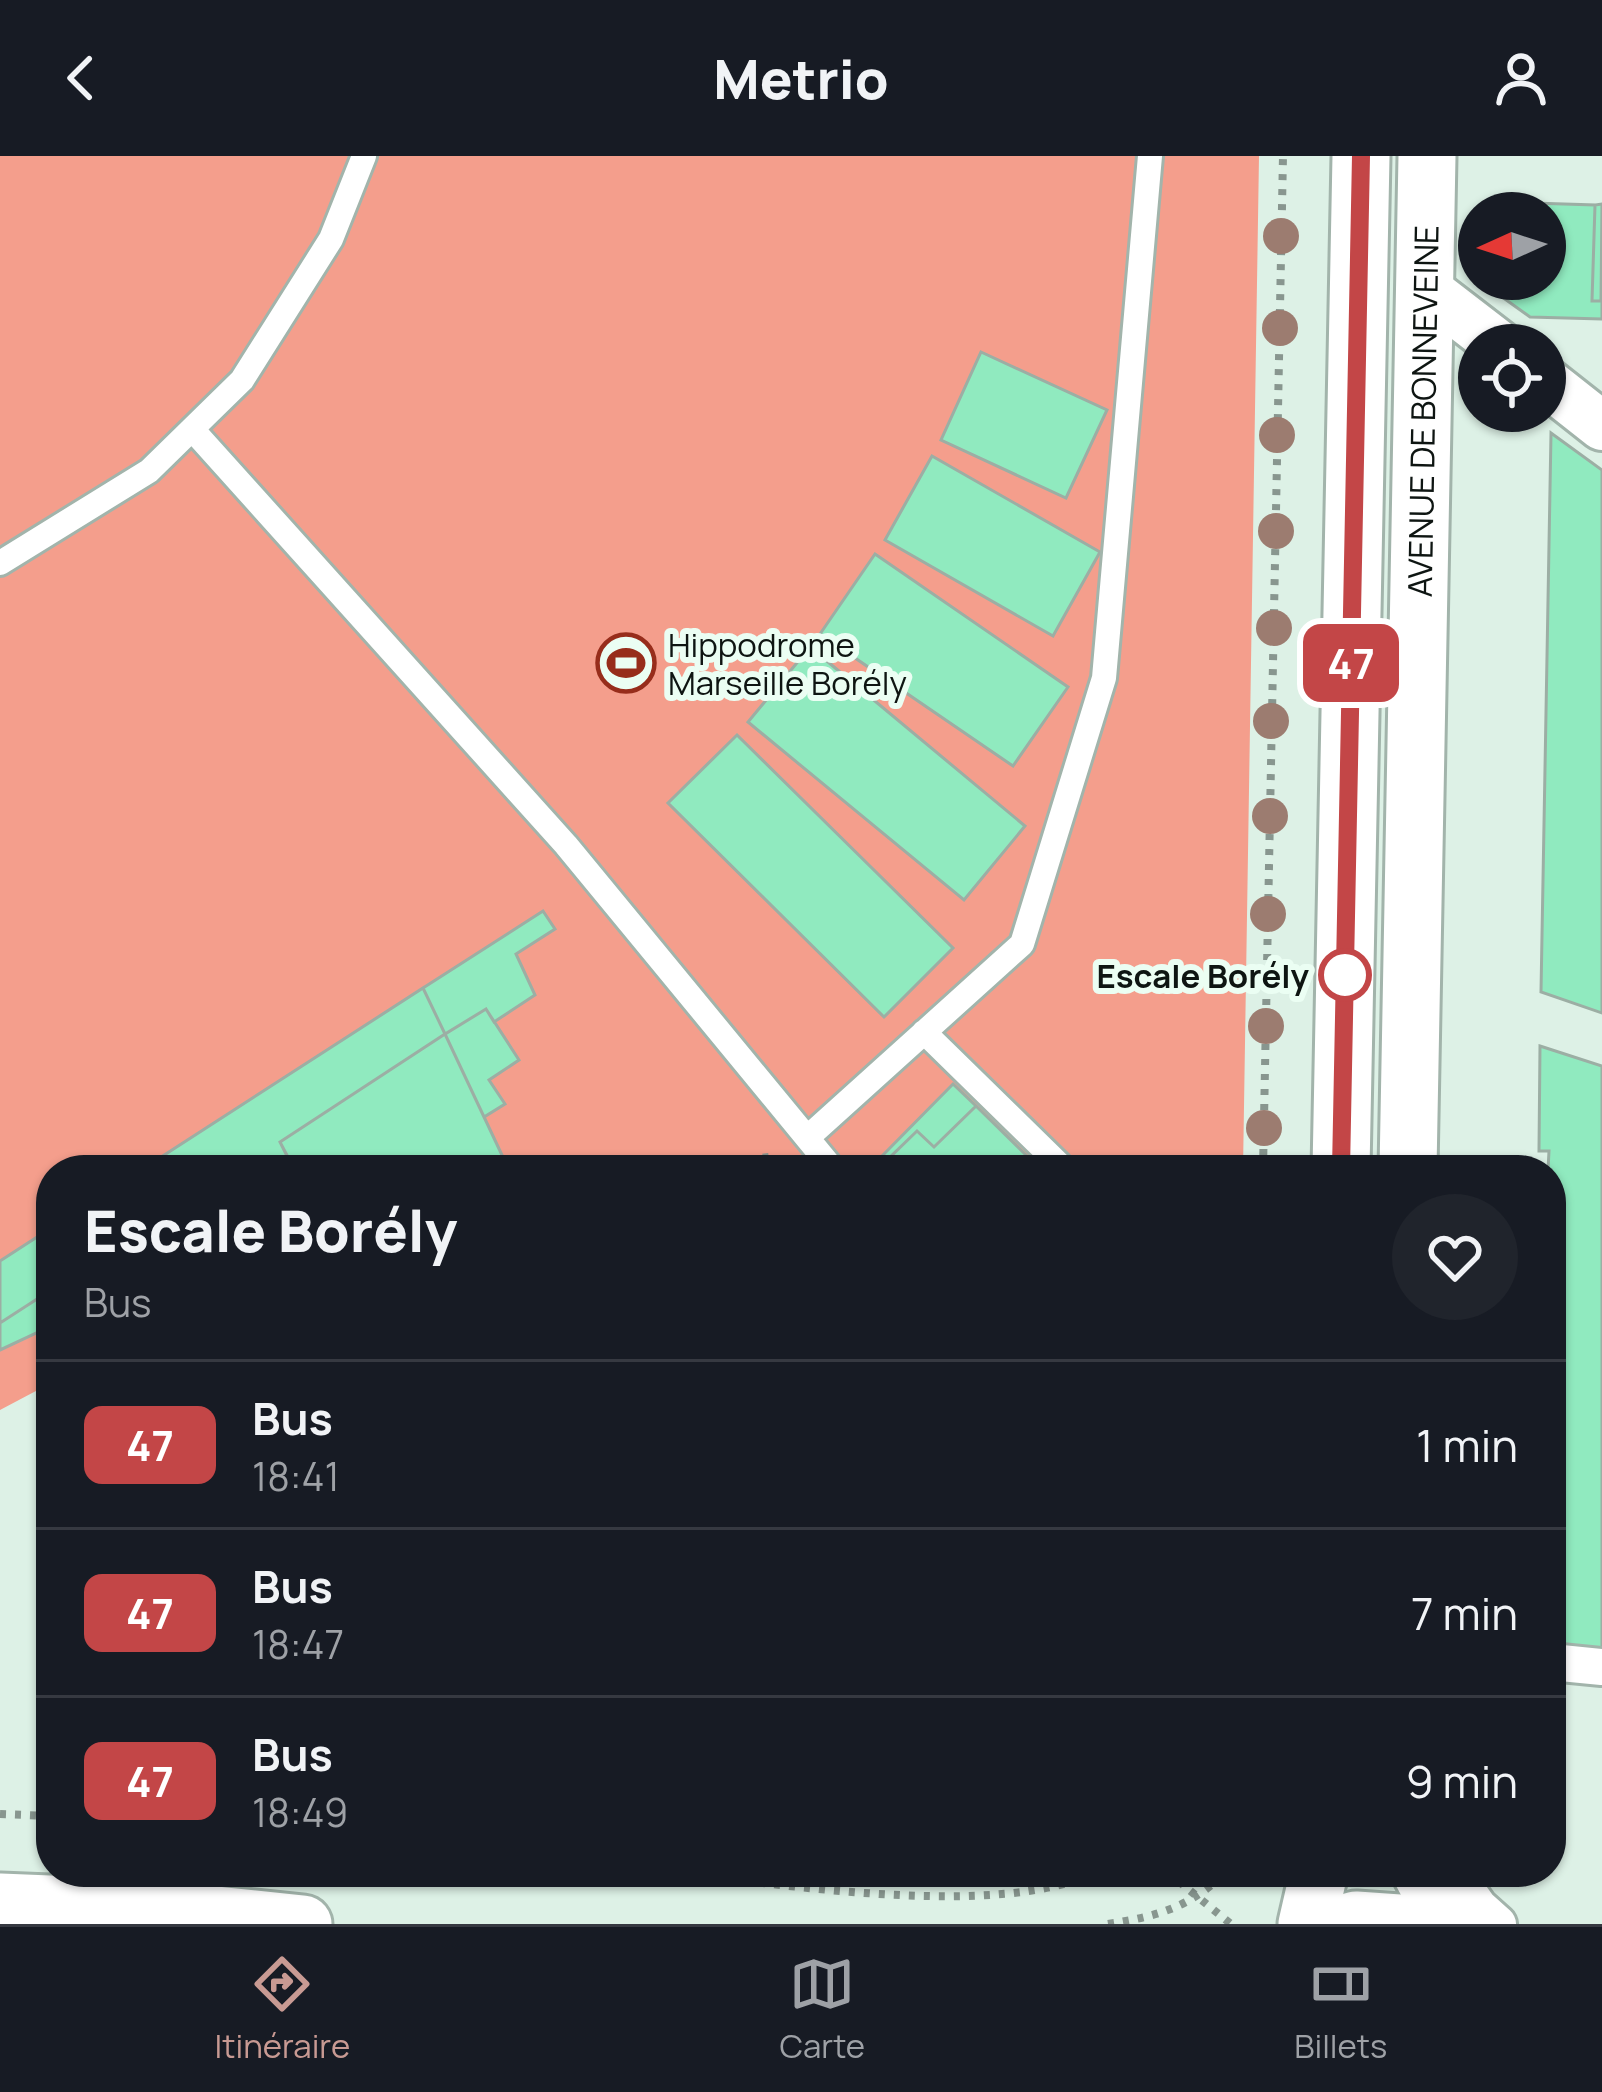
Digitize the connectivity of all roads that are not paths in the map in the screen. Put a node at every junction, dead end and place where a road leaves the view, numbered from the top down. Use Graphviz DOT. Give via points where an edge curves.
graph roads {
  1 [pos="364,156"];
  2 [pos="1150,156"];
  3 [pos="1361,156"];
  4 [pos="1427,156"];
  5 [pos="1425,288"];
  6 [pos="1471,324"];
  7 [pos="1566,397"];
  8 [pos="1602,425"];
  9 [pos="192,429"];
  10 [pos="0,563"];
  11 [pos="924,1032"];
  12 [pos="807,1138"];
  13 [pos="821,1155"];
  14 [pos="1050,1155"];
  15 [pos="1341,1155"];
  16 [pos="1408,1155"];
  17 [pos="1566,1663"];
  18 [pos="1602,1667"];
  19 [pos="1316,1887"];
  20 [pos="1429,1887"];
  21 [pos="1465,1887"];
  22 [pos="0,1903"];
  23 [pos="303,1924"];
  24 [pos="1307,1924"];
  25 [pos="1342,1924"];
  26 [pos="1413,1924"];
  27 [pos="1449,1924"];
  28 [pos="1498,1924"];
  1 -- 9 [label="lane" via="331,238 242,380"];
  2 -- 11 [label="lane" via="1104,678 1022,944"];
  3 -- 15 [label="street, AVENUE DE BONNEVEINE"];
  4 -- 5 [label="street, AVENUE DE BONNEVEINE"];
  5 -- 6 [label="street"];
  5 -- 16 [label="street, AVENUE DE BONNEVEINE"];
  7 -- 8 [label="street"];
  9 -- 10 [label="lane" via="149,471"];
  9 -- 12 [label="lane" via="566,845"];
  11 -- 12 [label="lane"];
  11 -- 14 [label="lane"];
  12 -- 13 [label="lane"];
  17 -- 18 [label="street"];
  19 -- 24 [label="street"];
  20 -- 27 [label="street"];
  21 -- 28 [label="street"];
  22 -- 23 [label="street" via="84,1896"];
  25 -- 26 [label="street"];
}
